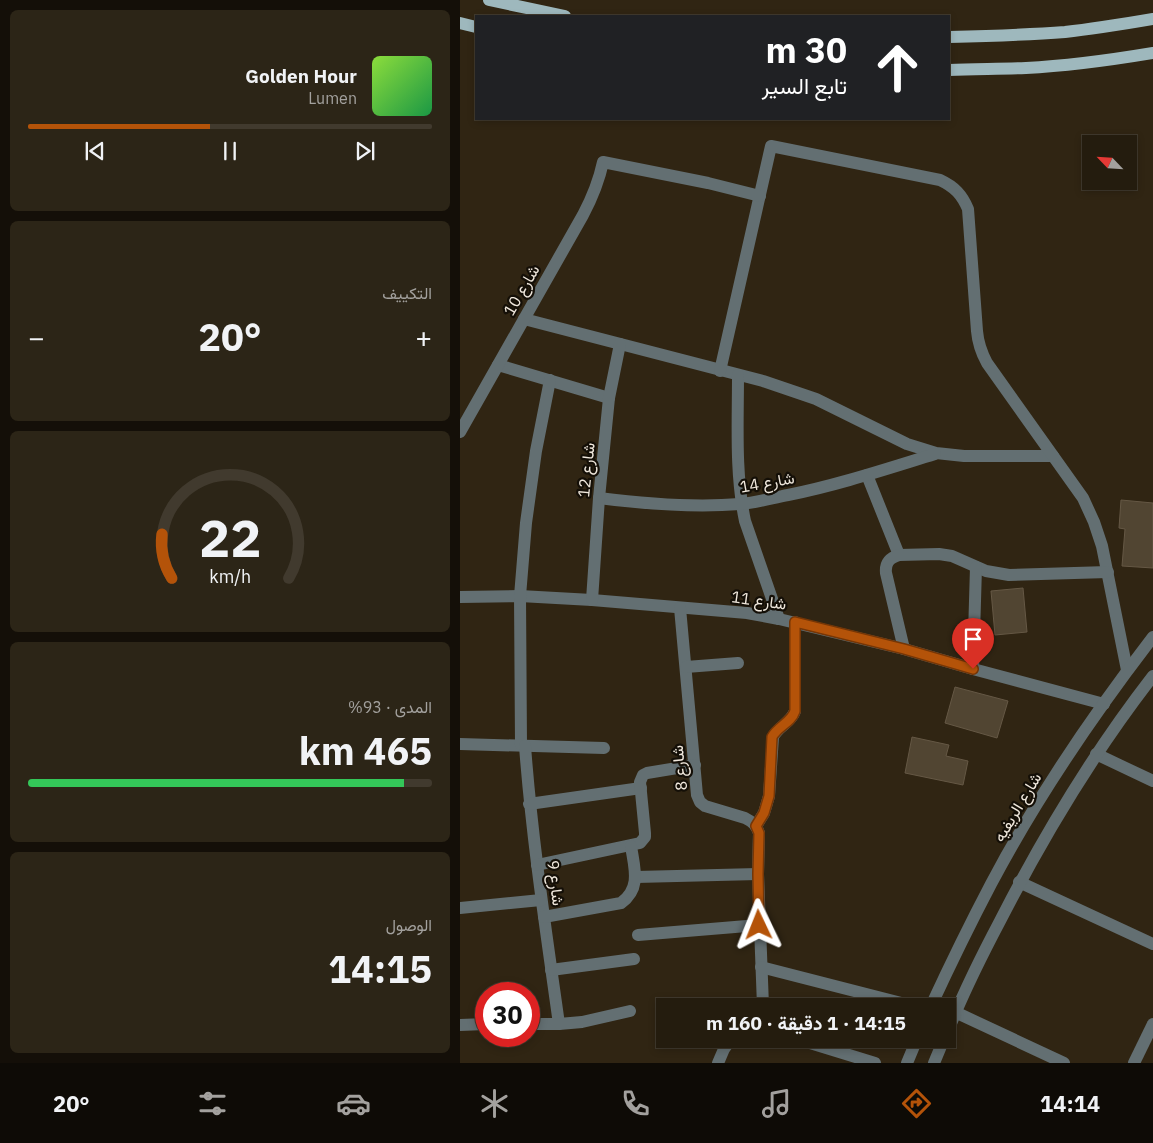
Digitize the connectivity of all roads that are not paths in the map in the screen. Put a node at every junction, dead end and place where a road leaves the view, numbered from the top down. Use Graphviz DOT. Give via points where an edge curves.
graph roads {
  1 [pos="489,0"];
  2 [pos="559,15"];
  3 [pos="1153,19"];
  4 [pos="460,23"];
  5 [pos="475,27"];
  6 [pos="950,37"];
  7 [pos="1153,52"];
  8 [pos="950,70"];
  9 [pos="760,196"];
  10 [pos="524,319"];
  11 [pos="620,344"];
  12 [pos="498,365"];
  13 [pos="720,371"];
  14 [pos="738,376"];
  15 [pos="550,380"];
  16 [pos="609,398"];
  17 [pos="460,432"];
  18 [pos="936,453"];
  19 [pos="1054,456"];
  20 [pos="867,476"];
  21 [pos="599,498"];
  22 [pos="741,504"];
  23 [pos="898,555"];
  24 [pos="976,567"];
  25 [pos="1108,572"];
  26 [pos="520,596"];
  27 [pos="460,597"];
  28 [pos="592,600"];
  29 [pos="680,608"];
  30 [pos="780,619"];
  31 [pos="795,622"];
  32 [pos="1153,637"];
  33 [pos="904,649"];
  34 [pos="738,663"];
  35 [pos="686,668"];
  36 [pos="973,669"];
  37 [pos="1127,670"];
  38 [pos="1151,682"];
  39 [pos="1104,704"];
  40 [pos="460,744"];
  41 [pos="523,745"];
  42 [pos="604,748"];
  43 [pos="1096,754"];
  44 [pos="694,765"];
  45 [pos="1153,781"];
  46 [pos="641,788"];
  47 [pos="529,804"];
  48 [pos="756,826"];
  49 [pos="631,846"];
  50 [pos="537,865"];
  51 [pos="758,874"];
  52 [pos="636,877"];
  53 [pos="1020,882"];
  54 [pos="541,900"];
  55 [pos="460,908"];
  56 [pos="544,917"];
  57 [pos="759,925"];
  58 [pos="638,935"];
  59 [pos="1153,944"];
  60 [pos="634,959"];
  61 [pos="761,967"];
  62 [pos="551,970"];
  63 [pos="763,998"];
  64 [pos="882,998"];
  65 [pos="935,998"];
  66 [pos="956,1010"];
  67 [pos="630,1011"];
  68 [pos="956,1012"];
  69 [pos="475,1024"];
  70 [pos="540,1024"];
  71 [pos="559,1024"];
  72 [pos="1153,1024"];
  73 [pos="460,1025"];
  74 [pos="725,1048"];
  75 [pos="826,1048"];
  76 [pos="913,1048"];
  77 [pos="940,1048"];
  78 [pos="718,1063"];
  79 [pos="875,1063"];
  80 [pos="907,1063"];
  81 [pos="934,1063"];
  82 [pos="1064,1063"];
  83 [pos="1134,1063"];
  1 -- 2 [label="main road"];
  3 -- 6 [label="main road" via="1067,32"];
  4 -- 5 [label="main road"];
  7 -- 8 [label="main road" via="1074,64"];
  9 -- 10 [label="street, شارع 10" via="603,162 592,198"];
  9 -- 13 [label="street"];
  9 -- 19 [label="street" via="771,146 940,180 958,191 968,209 981,353"];
  10 -- 11 [label="street"];
  10 -- 12 [label="street, شارع 10"];
  11 -- 13 [label="street"];
  11 -- 16 [label="street, شارع 12"];
  12 -- 15 [label="street"];
  12 -- 17 [label="street, شارع 10"];
  13 -- 14 [label="street"];
  14 -- 18 [label="street" via="816,399 907,444"];
  14 -- 22 [label="street"];
  15 -- 16 [label="street"];
  15 -- 26 [label="street, شارع 9" via="527,514"];
  16 -- 21 [label="street, شارع 12"];
  18 -- 19 [label="street"];
  18 -- 20 [label="street, شارع 14"];
  19 -- 25 [label="street" via="1083,498 1094,522"];
  20 -- 22 [label="street, شارع 14"];
  20 -- 23 [label="street"];
  21 -- 22 [label="street, شارع 14" via="668,505"];
  21 -- 28 [label="street, شارع 12"];
  22 -- 30 [label="street"];
  23 -- 24 [label="street" via="952,556"];
  23 -- 33 [label="street" via="892,557 886,567"];
  24 -- 25 [label="street" via="1009,575"];
  24 -- 36 [label="street"];
  25 -- 37 [label="street"];
  26 -- 27 [label="street, شارع 11"];
  26 -- 28 [label="street, شارع 11"];
  26 -- 41 [label="street, شارع 9"];
  28 -- 29 [label="street, شارع 11"];
  29 -- 30 [label="street, شارع 11"];
  29 -- 35 [label="street, شارع 8"];
  30 -- 31 [label="street, شارع 11"];
  31 -- 33 [label="street, شارع 11"];
  31 -- 48 [label="street" via="795,711 792,719 772,737 769,796"];
  32 -- 37 [label="street, شارع الريفيه"];
  33 -- 36 [label="street, شارع 11"];
  34 -- 35 [label="street"];
  35 -- 44 [label="street, شارع 8"];
  36 -- 39 [label="street, شارع 11"];
  37 -- 39 [label="street, شارع الريفيه"];
  38 -- 43 [label="street"];
  39 -- 65 [label="street, شارع الريفيه" via="1026,822"];
  40 -- 41 [label="street"];
  41 -- 42 [label="street"];
  41 -- 47 [label="street, شارع 9"];
  43 -- 45 [label="street"];
  43 -- 53 [label="street"];
  44 -- 46 [label="street" via="646,773 641,778"];
  44 -- 48 [label="street, شارع 8" via="700,802 752,821"];
  46 -- 47 [label="street"];
  46 -- 49 [label="street" via="646,833 640,843"];
  47 -- 50 [label="street, شارع 9"];
  48 -- 51 [label="street" via="759,833"];
  49 -- 50 [label="street"];
  49 -- 52 [label="street"];
  50 -- 54 [label="street, شارع 9"];
  51 -- 52 [label="street"];
  51 -- 57 [label="street"];
  52 -- 56 [label="street" via="632,892 621,903"];
  53 -- 59 [label="street"];
  53 -- 66 [label="street"];
  54 -- 55 [label="street"];
  54 -- 56 [label="street, شارع 9"];
  56 -- 62 [label="street, شارع 9"];
  57 -- 58 [label="street"];
  57 -- 61 [label="street"];
  60 -- 62 [label="street"];
  61 -- 63 [label="street"];
  61 -- 64 [label="street"];
  62 -- 71 [label="street, شارع 9"];
  67 -- 71 [label="street"];
  68 -- 82 [label="street"];
  69 -- 73 [label="street"];
  70 -- 71 [label="street"];
  72 -- 83 [label="street"];
  74 -- 78 [label="street"];
  75 -- 79 [label="street"];
  76 -- 80 [label="street"];
  77 -- 81 [label="street"];
}
